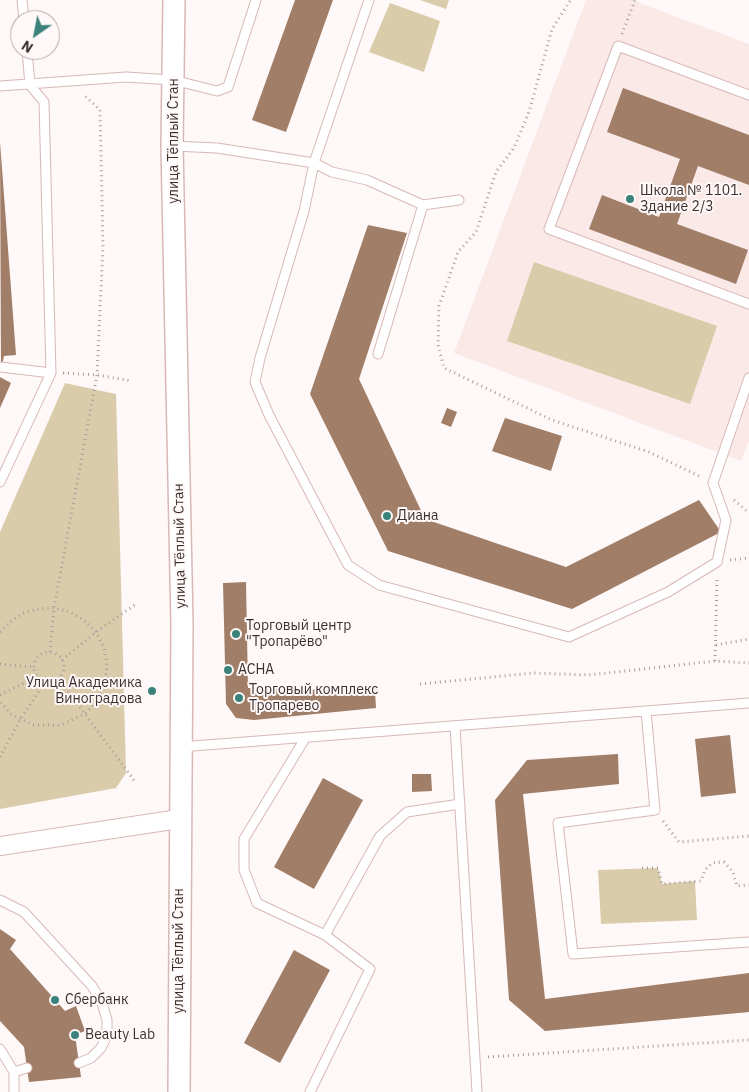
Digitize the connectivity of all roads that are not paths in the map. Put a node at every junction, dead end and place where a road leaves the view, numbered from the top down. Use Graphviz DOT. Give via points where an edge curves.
graph roads {
  1 [pos="174,0"];
  2 [pos="256,0"];
  3 [pos="369,0"];
  4 [pos="27,60"];
  5 [pos="173,80"];
  6 [pos="30,85"];
  7 [pos="0,86"];
  8 [pos="749,96"];
  9 [pos="172,146"];
  10 [pos="314,163"];
  11 [pos="459,200"];
  12 [pos="423,205"];
  13 [pos="749,304"];
  14 [pos="378,354"];
  15 [pos="1,367"];
  16 [pos="51,373"];
  17 [pos="749,378"];
  18 [pos="0,482"];
  19 [pos="749,703"];
  20 [pos="646,711"];
  21 [pos="455,726"];
  22 [pos="306,736"];
  23 [pos="180,747"];
  24 [pos="460,804"];
  25 [pos="179,819"];
  26 [pos="0,846"];
  27 [pos="0,900"];
  28 [pos="325,935"];
  29 [pos="749,942"];
  30 [pos="0,1049"];
  31 [pos="79,1063"];
  32 [pos="27,1068"];
  33 [pos="14,1072"];
  34 [pos="14,1092"];
  35 [pos="179,1092"];
  36 [pos="310,1092"];
  37 [pos="477,1092"];
  1 -- 5 [label="street, улица Тёплый Стан"];
  2 -- 5 [label="lane" via="228,87 217,91"];
  3 -- 10 [label="lane"];
  4 -- 6 [label="lane"];
  5 -- 6 [label="lane" via="126,77"];
  5 -- 9 [label="street, улица Тёплый Стан"];
  6 -- 7 [label="lane"];
  6 -- 16 [label="lane" via="44,102"];
  8 -- 13 [label="lane" via="618,46 549,229"];
  9 -- 10 [label="lane" via="217,148"];
  9 -- 23 [label="street, улица Тёплый Стан" via="182,613"];
  10 -- 12 [label="lane" via="332,172 367,180"];
  10 -- 17 [label="lane" via="304,211 255,382 348,565 379,585 569,637 668,592 717,562 726,520 713,483"];
  11 -- 12 [label="lane"];
  12 -- 14 [label="lane"];
  15 -- 16 [label="lane"];
  16 -- 18 [label="lane"];
  19 -- 20 [label="lane"];
  20 -- 21 [label="lane"];
  20 -- 29 [label="lane" via="655,810 558,823 573,954"];
  21 -- 22 [label="lane"];
  21 -- 24 [label="lane"];
  22 -- 23 [label="lane"];
  22 -- 28 [label="lane" via="244,839 244,870 257,903"];
  23 -- 25 [label="street, улица Тёплый Стан"];
  24 -- 28 [label="lane" via="407,812 380,836"];
  24 -- 37 [label="lane"];
  25 -- 26 [label="street"];
  25 -- 35 [label="street, улица Тёплый Стан"];
  27 -- 31 [label="lane" via="24,912 92,986 102,1003 107,1020 102,1048 92,1058"];
  28 -- 36 [label="lane" via="370,969"];
  30 -- 33 [label="lane"];
  32 -- 33 [label="lane"];
  33 -- 34 [label="lane"];
}
